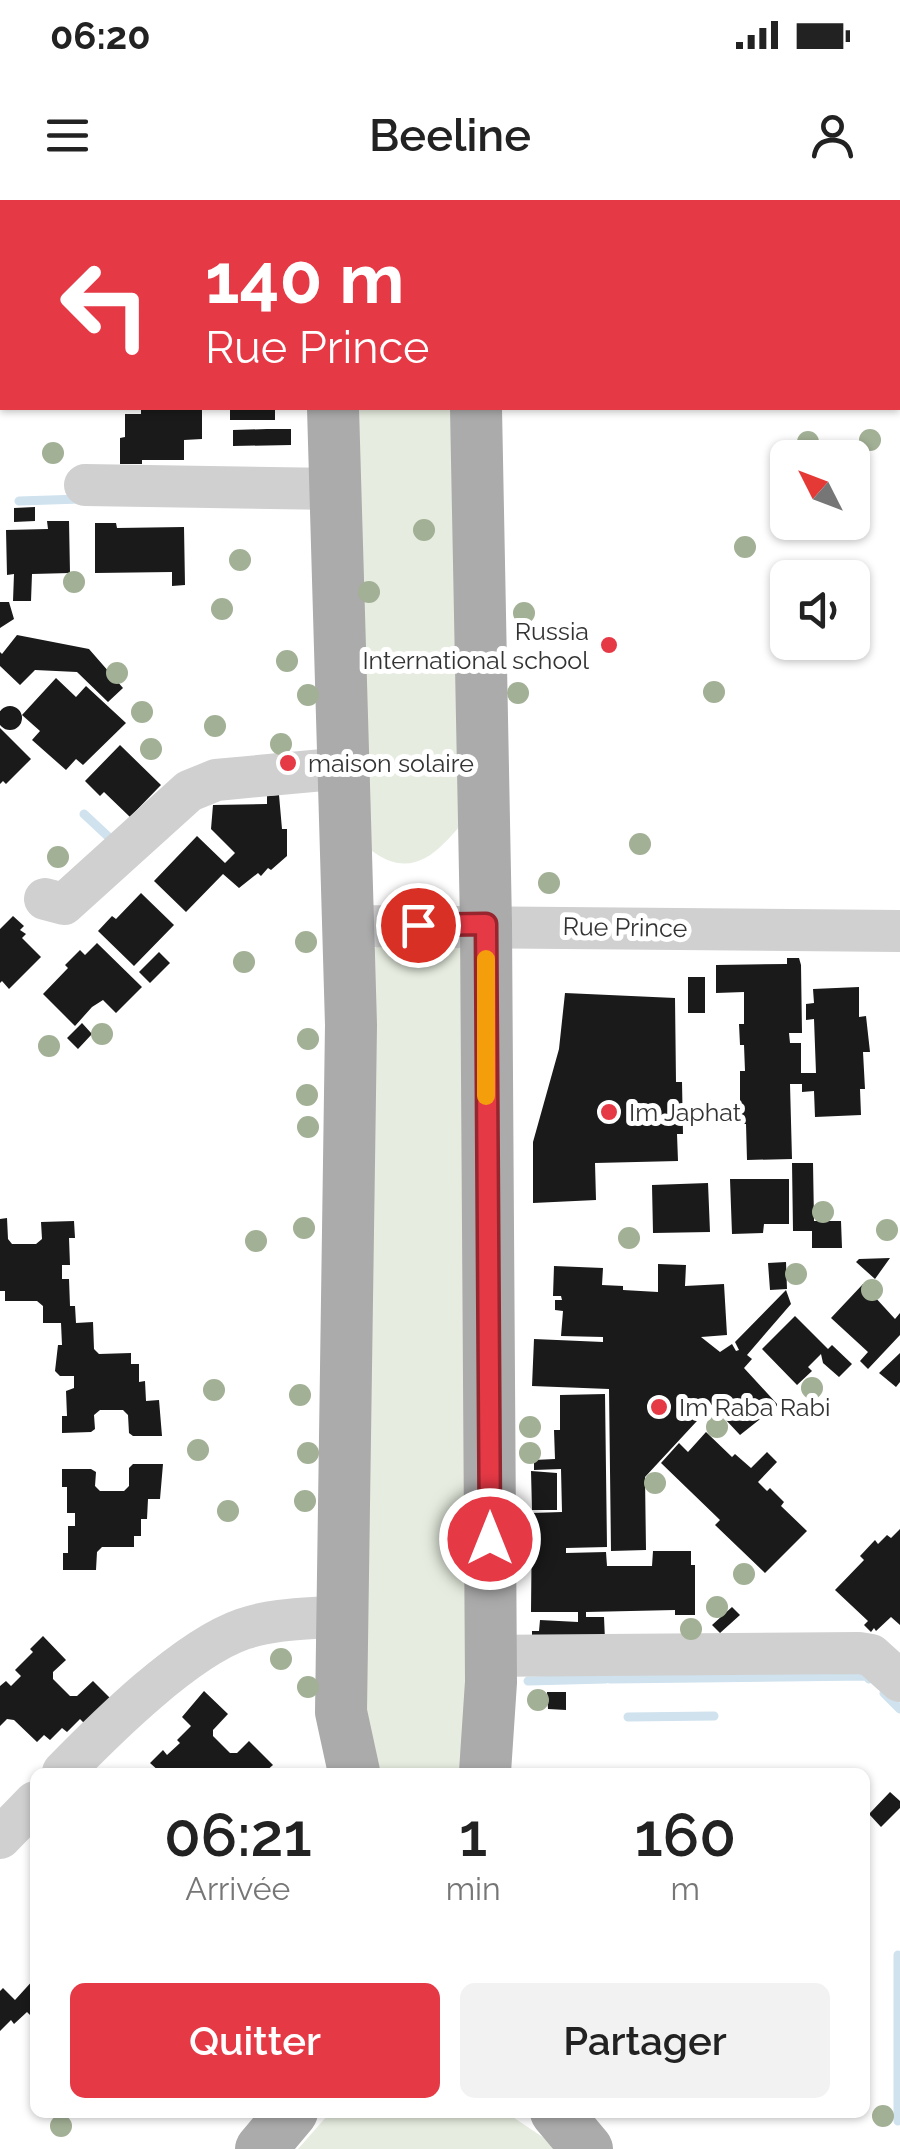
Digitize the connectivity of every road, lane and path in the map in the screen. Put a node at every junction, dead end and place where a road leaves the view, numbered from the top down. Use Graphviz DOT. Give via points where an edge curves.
graph roads {
  1 [pos="333,410"];
  2 [pos="476,410"];
  3 [pos="85,485"];
  4 [pos="336,489"];
  5 [pos="345,768"];
  6 [pos="46,899"];
  7 [pos="486,924"];
  8 [pos="350,926"];
  9 [pos="900,931"];
  10 [pos="342,1616"];
  11 [pos="490,1656"];
  12 [pos="900,1680"];
  13 [pos="67,1768"];
  14 [pos="353,1768"];
  15 [pos="485,1768"];
  16 [pos="30,1807"];
  17 [pos="0,1838"];
  1 -- 4 [label="main road"];
  2 -- 7 [label="main road"];
  3 -- 4 [label="street"];
  4 -- 5 [label="main road"];
  5 -- 6 [label="street" via="216,780 188,790 64,904"];
  5 -- 8 [label="main road"];
  7 -- 8 [label="street, Rue Prince"];
  7 -- 9 [label="street, Rue Prince"];
  7 -- 11 [label="main road"];
  8 -- 10 [label="main road"];
  10 -- 13 [label="street" via="264,1623 212,1644 134,1703"];
  10 -- 14 [label="main road" via="341,1712"];
  11 -- 12 [label="street" via="859,1653"];
  11 -- 15 [label="main road"];
  16 -- 17 [label="street"];
}
